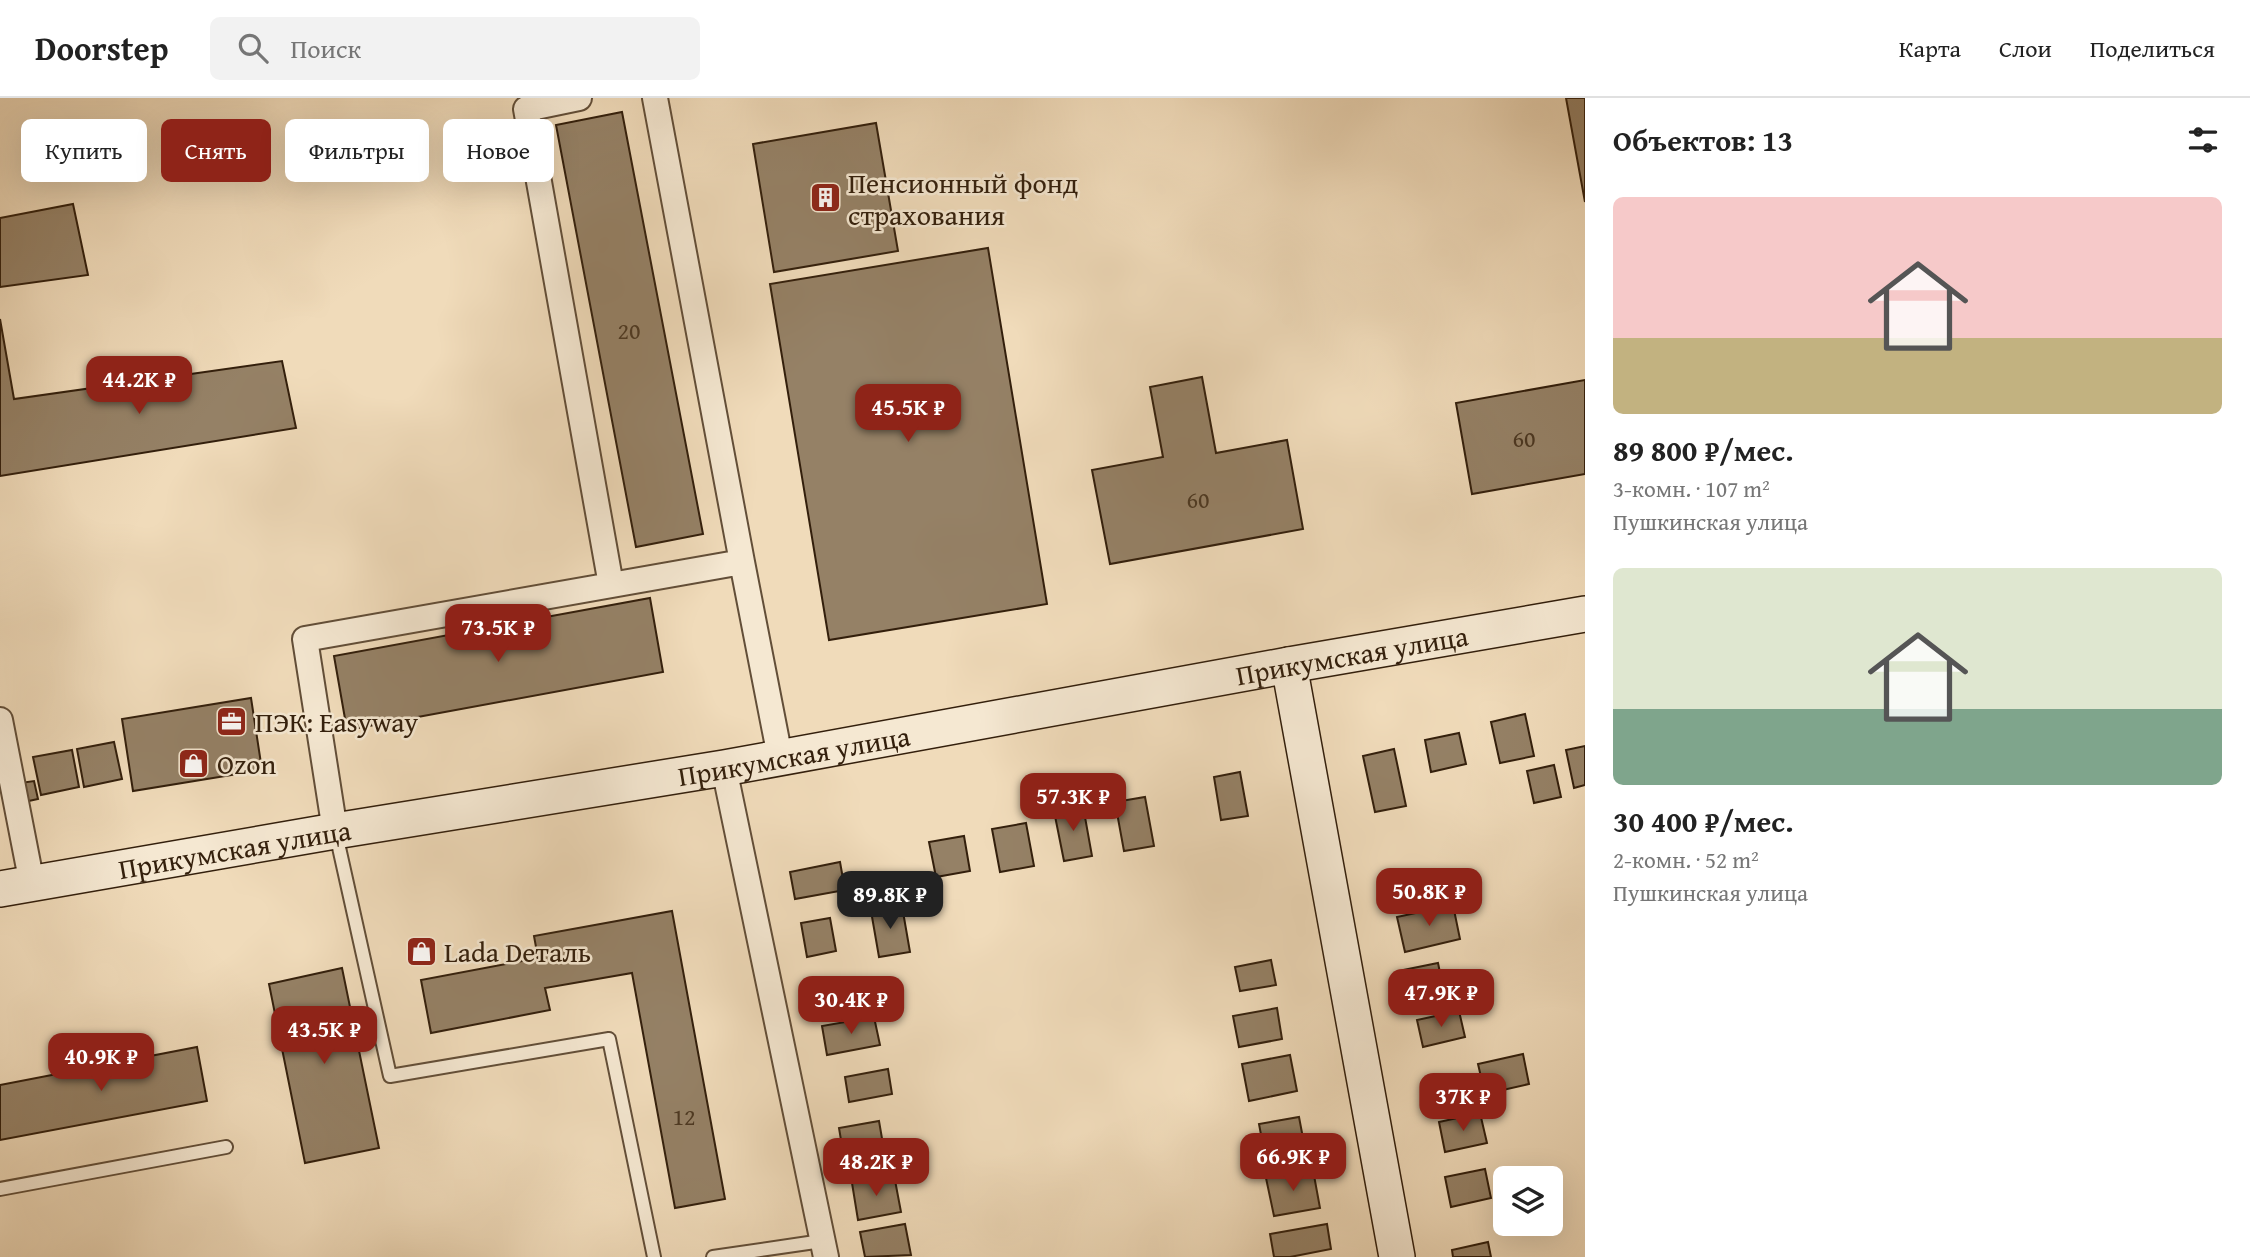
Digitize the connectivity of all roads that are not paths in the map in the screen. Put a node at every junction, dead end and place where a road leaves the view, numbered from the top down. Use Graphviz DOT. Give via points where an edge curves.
graph roads {
  1 [pos="579,98"];
  2 [pos="655,98"];
  3 [pos="742,562"];
  4 [pos="611,585"];
  5 [pos="1585,614"];
  6 [pos="1289,665"];
  7 [pos="0,720"];
  8 [pos="780,757"];
  9 [pos="724,768"];
  10 [pos="335,831"];
  11 [pos="16,887"];
  12 [pos="226,1147"];
  13 [pos="0,1189"];
  14 [pos="824,1249"];
  15 [pos="654,1257"];
  16 [pos="713,1257"];
  17 [pos="1397,1257"];
  1 -- 4 [label="street" via="526,109"];
  2 -- 3 [label="street"];
  3 -- 4 [label="street"];
  3 -- 8 [label="street"];
  4 -- 10 [label="street" via="305,639"];
  5 -- 6 [label="main road, Прикумская улица"];
  6 -- 8 [label="main road, Прикумская улица"];
  6 -- 17 [label="main road"];
  7 -- 11 [label="street"];
  8 -- 9 [label="main road, Прикумская улица"];
  9 -- 10 [label="main road, Прикумская улица"];
  9 -- 14 [label="street"];
  10 -- 11 [label="main road, Прикумская улица"];
  10 -- 15 [label="lane" via="390,1076 609,1038"];
  12 -- 13 [label="lane"];
  14 -- 16 [label="lane"];
}
